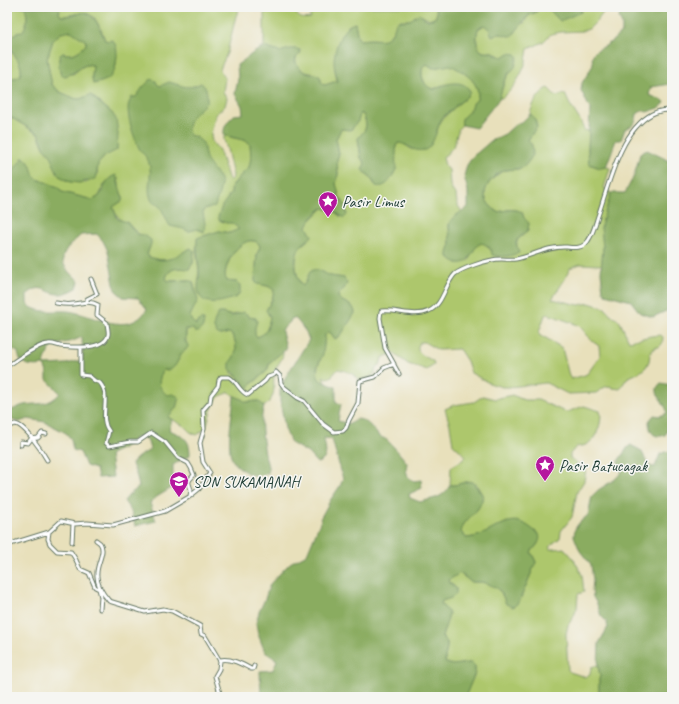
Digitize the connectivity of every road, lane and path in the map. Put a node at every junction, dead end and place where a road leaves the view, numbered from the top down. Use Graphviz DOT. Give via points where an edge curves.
graph roads {
  1 [pos="672,111"];
  2 [pos="91,279"];
  3 [pos="87,302"];
  4 [pos="56,303"];
  5 [pos="81,348"];
  6 [pos="394,365"];
  7 [pos="7,366"];
  8 [pos="399,374"];
  9 [pos="7,428"];
  10 [pos="46,434"];
  11 [pos="33,440"];
  12 [pos="21,444"];
  13 [pos="47,460"];
  14 [pos="189,497"];
  15 [pos="73,524"];
  16 [pos="49,532"];
  17 [pos="96,540"];
  18 [pos="72,542"];
  19 [pos="7,544"];
  20 [pos="100,609"];
  21 [pos="220,660"];
  22 [pos="254,666"];
  23 [pos="221,697"];
  1 -- 6 [label="street" via="656,112 642,120 633,131 619,154 589,240 582,246 552,249 516,259 494,260 462,270 455,274 442,298 431,311 381,311 385,348"];
  2 -- 3 [label="street" via="97,294 87,299"];
  3 -- 4 [label="street" via="71,305"];
  3 -- 5 [label="street" via="98,305 97,315 107,323 108,335 104,341 92,347"];
  5 -- 7 [label="street" via="42,345"];
  5 -- 14 [label="street" via="81,375 89,376 103,388 106,410 104,422 109,431 106,443 109,446 138,442 153,434 192,468 194,475 188,483 191,490"];
  6 -- 8 [label="street"];
  6 -- 14 [label="street" via="384,368 375,377 360,380 357,405 346,428 340,432 326,427 304,401 284,387 276,372 248,395 229,377 220,378 210,403 203,410 204,429 200,443 203,462 210,472 199,489"];
  9 -- 11 [label="street" via="12,424 18,424"];
  10 -- 11 [label="street"];
  11 -- 12 [label="street"];
  11 -- 13 [label="street"];
  14 -- 15 [label="street" via="165,511 118,524"];
  15 -- 16 [label="street" via="61,521"];
  15 -- 18 [label="street"];
  16 -- 19 [label="street"];
  16 -- 20 [label="street" via="49,543 57,550 72,552 79,569 88,573 99,589"];
  17 -- 21 [label="street" via="103,548 97,578 109,601 145,612 163,609 178,614 200,626 201,634 205,636"];
  21 -- 22 [label="street" via="235,661 252,669"];
  21 -- 23 [label="street" via="220,668 215,676"];
}
